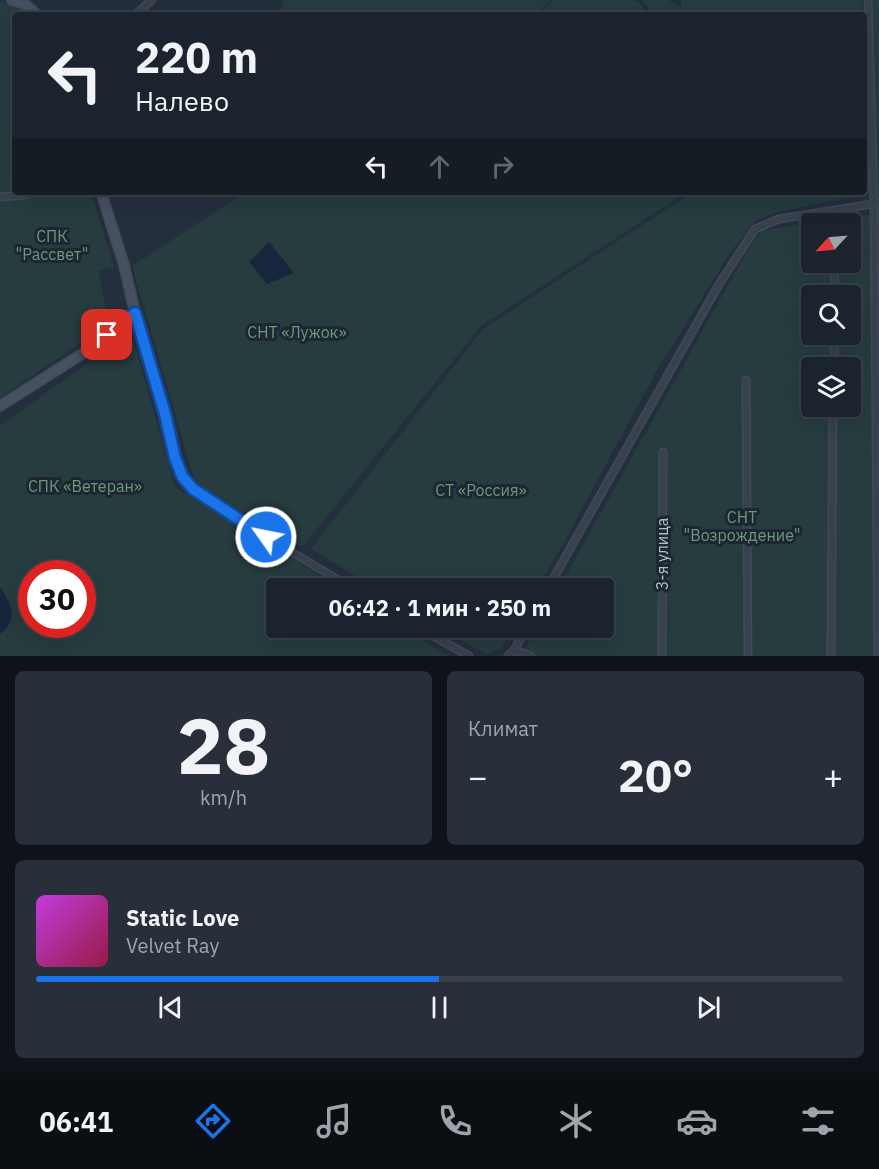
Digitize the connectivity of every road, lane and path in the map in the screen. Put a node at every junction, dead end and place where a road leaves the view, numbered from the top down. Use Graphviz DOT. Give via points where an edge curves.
graph roads {
  1 [pos="12,0"];
  2 [pos="152,0"];
  3 [pos="868,0"];
  4 [pos="34,12"];
  5 [pos="138,12"];
  6 [pos="25,195"];
  7 [pos="103,195"];
  8 [pos="0,197"];
  9 [pos="876,203"];
  10 [pos="135,313"];
  11 [pos="746,380"];
  12 [pos="0,406"];
  13 [pos="833,417"];
  14 [pos="663,452"];
  15 [pos="335,578"];
  16 [pos="554,578"];
  17 [pos="437,638"];
  18 [pos="521,638"];
  19 [pos="514,650"];
  20 [pos="469,656"];
  21 [pos="508,656"];
  22 [pos="531,656"];
  23 [pos="662,656"];
  24 [pos="748,656"];
  25 [pos="831,656"];
  26 [pos="878,656"];
  1 -- 4 [label="street"];
  2 -- 5 [label="street"];
  3 -- 9 [label="street"];
  6 -- 8 [label="street"];
  7 -- 10 [label="street"];
  9 -- 16 [label="street" via="779,219 755,229 718,286"];
  9 -- 26 [label="street"];
  10 -- 12 [label="street" via="93,346"];
  10 -- 15 [label="street" via="182,476 193,489 256,531"];
  11 -- 24 [label="street"];
  13 -- 25 [label="street"];
  14 -- 23 [label="street, 3-я улица"];
  17 -- 20 [label="street"];
  18 -- 19 [label="street"];
  19 -- 21 [label="street"];
  19 -- 22 [label="street"];
}
